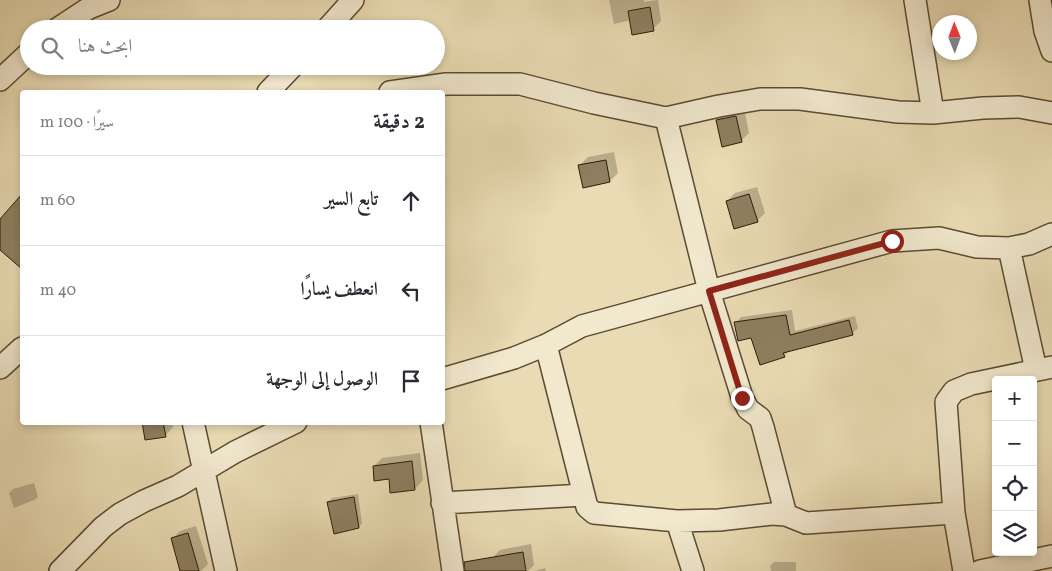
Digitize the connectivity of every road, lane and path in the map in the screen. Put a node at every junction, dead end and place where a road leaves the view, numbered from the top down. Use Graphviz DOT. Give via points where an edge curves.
graph roads {
  1 [pos="72,0"];
  2 [pos="109,0"];
  3 [pos="353,0"];
  4 [pos="915,0"];
  5 [pos="1040,0"];
  6 [pos="59,20"];
  7 [pos="71,20"];
  8 [pos="335,20"];
  9 [pos="1052,51"];
  10 [pos="20,61"];
  11 [pos="284,75"];
  12 [pos="0,80"];
  13 [pos="270,90"];
  14 [pos="404,90"];
  15 [pos="934,113"];
  16 [pos="1052,113"];
  17 [pos="666,118"];
  18 [pos="1052,234"];
  19 [pos="1009,248"];
  20 [pos="709,291"];
  21 [pos="546,345"];
  22 [pos="20,350"];
  23 [pos="0,368"];
  24 [pos="1044,369"];
  25 [pos="445,379"];
  26 [pos="194,425"];
  27 [pos="290,425"];
  28 [pos="431,425"];
  29 [pos="203,471"];
  30 [pos="584,495"];
  31 [pos="442,503"];
  32 [pos="954,513"];
  33 [pos="786,515"];
  34 [pos="677,521"];
  35 [pos="1052,556"];
  36 [pos="60,571"];
  37 [pos="226,571"];
  38 [pos="453,571"];
  39 [pos="693,571"];
  40 [pos="964,571"];
  41 [pos="980,571"];
  1 -- 6 [label="street"];
  2 -- 7 [label="street"];
  3 -- 8 [label="street"];
  4 -- 15 [label="street"];
  5 -- 9 [label="street"];
  10 -- 12 [label="street"];
  11 -- 13 [label="street"];
  14 -- 17 [label="street" via="446,84 520,84"];
  15 -- 16 [label="street" via="1019,106"];
  15 -- 17 [label="street" via="898,112 800,99 760,99"];
  17 -- 20 [label="street"];
  18 -- 19 [label="street"];
  19 -- 20 [label="street" via="977,247 938,238 892,241"];
  19 -- 24 [label="street"];
  20 -- 21 [label="street" via="582,326"];
  20 -- 33 [label="street" via="742,398 748,409 760,418"];
  21 -- 25 [label="street"];
  21 -- 30 [label="street"];
  22 -- 23 [label="street"];
  24 -- 32 [label="street" via="971,384 954,391 946,402"];
  26 -- 29 [label="street"];
  27 -- 29 [label="street"];
  28 -- 31 [label="street"];
  29 -- 36 [label="street" via="120,514"];
  29 -- 37 [label="street"];
  30 -- 31 [label="street"];
  30 -- 34 [label="street" via="587,507 594,513"];
  31 -- 38 [label="street"];
  32 -- 33 [label="street" via="806,523"];
  32 -- 40 [label="street"];
  33 -- 34 [label="street"];
  34 -- 39 [label="street"];
  35 -- 41 [label="street"];
}
